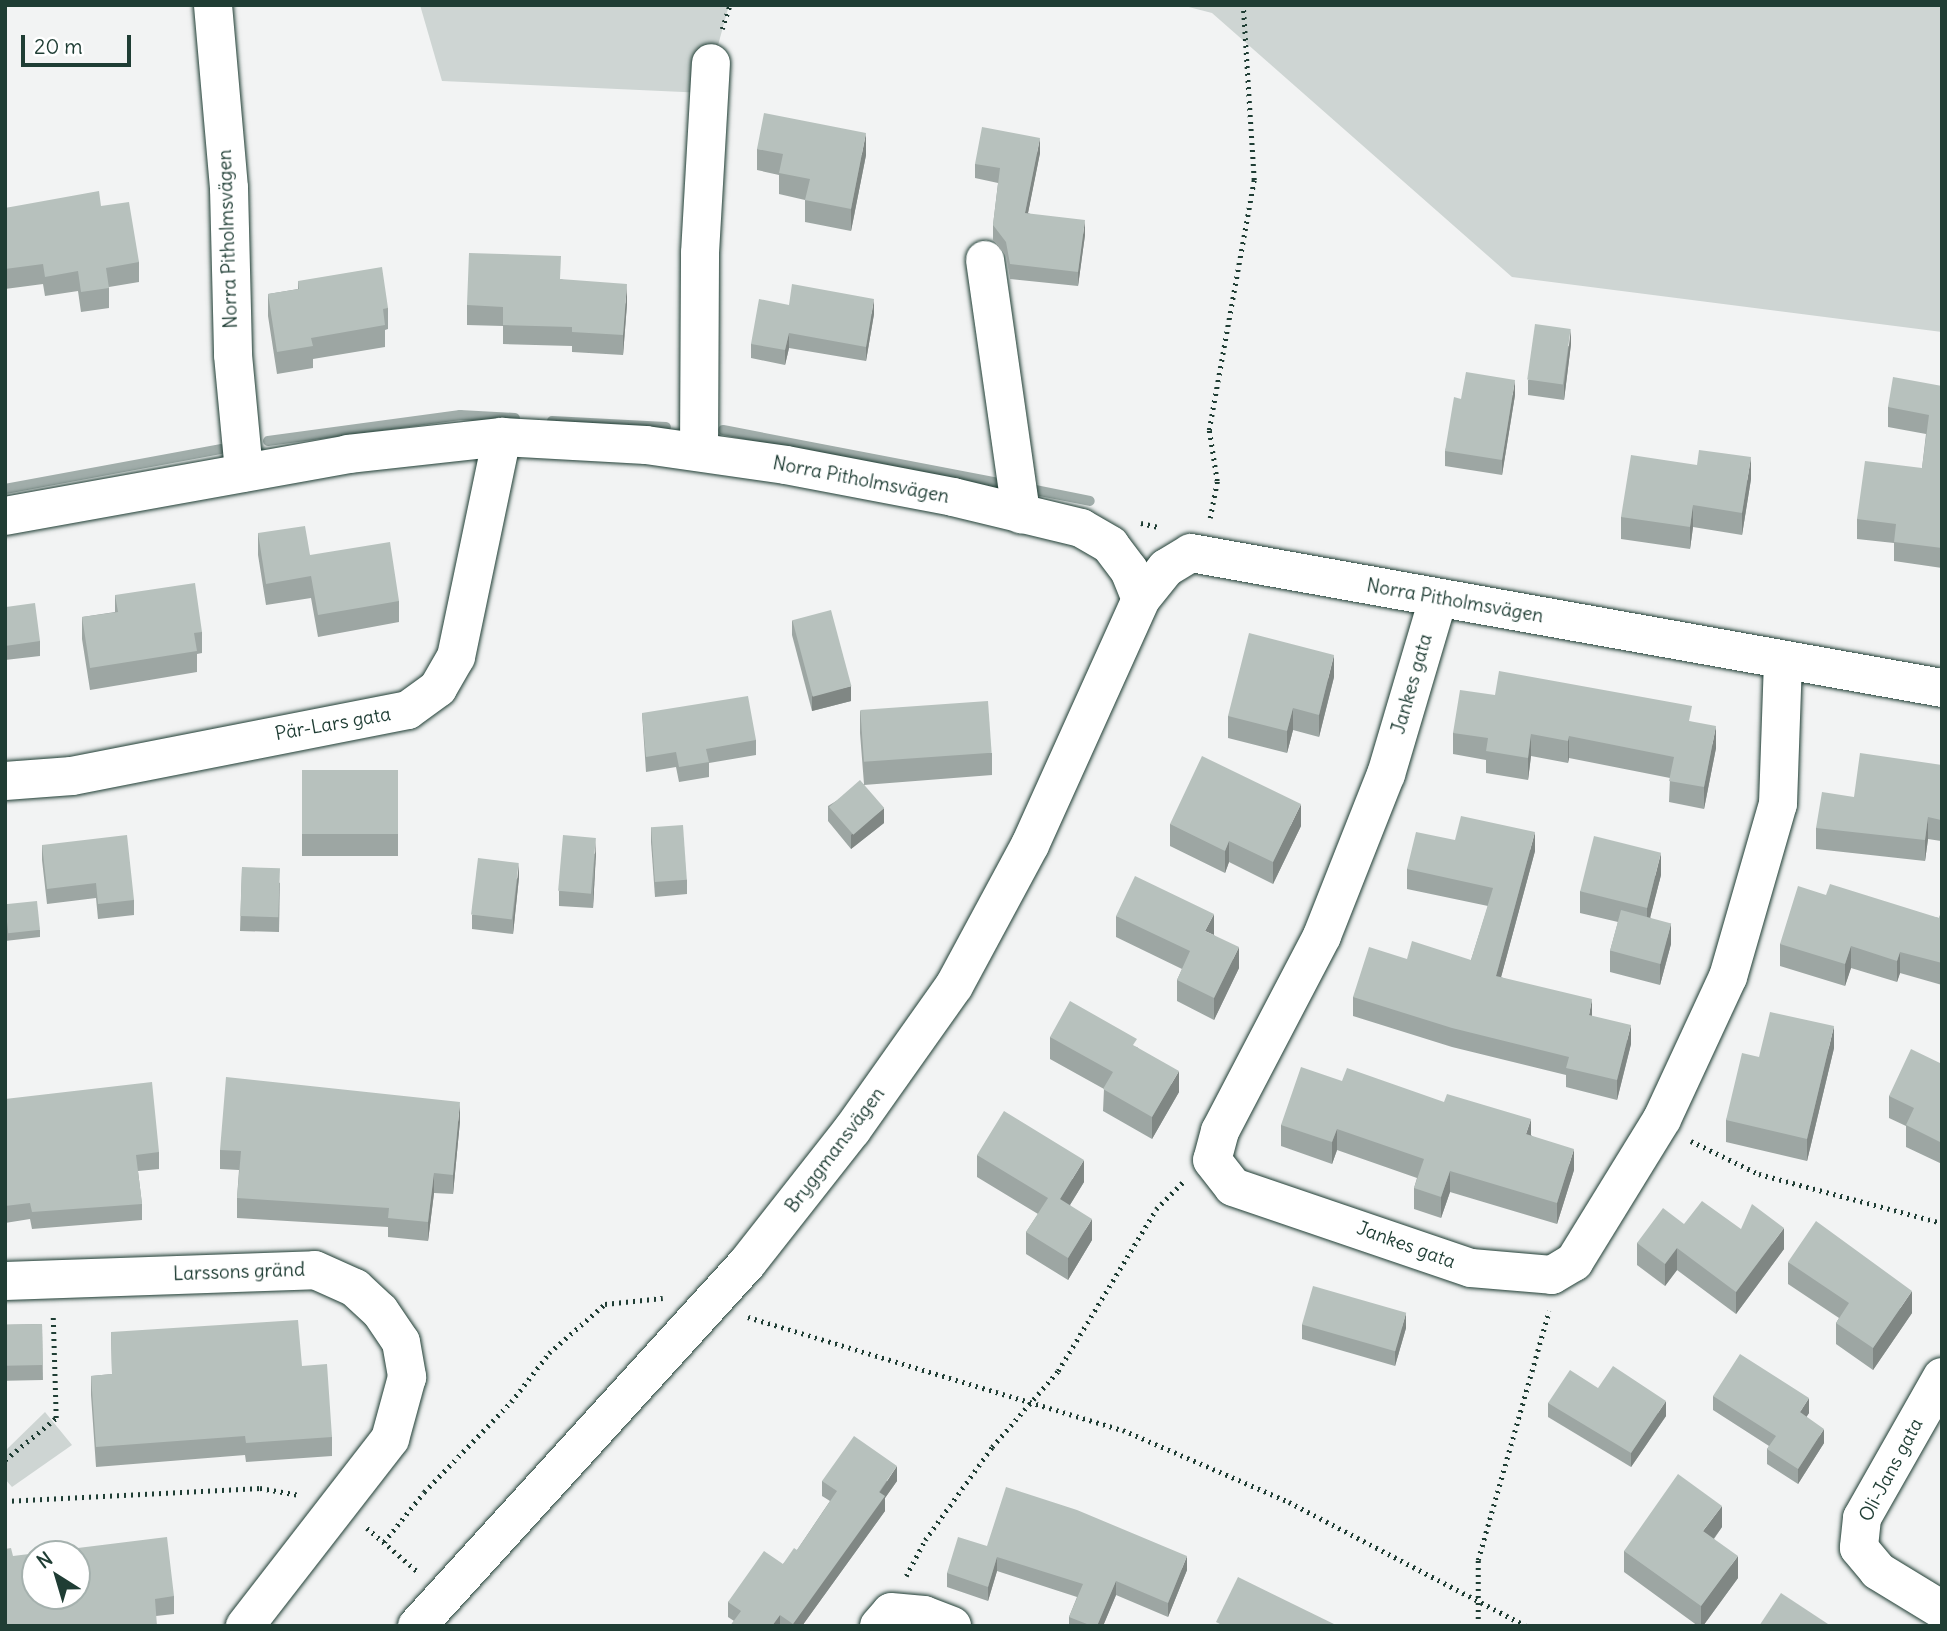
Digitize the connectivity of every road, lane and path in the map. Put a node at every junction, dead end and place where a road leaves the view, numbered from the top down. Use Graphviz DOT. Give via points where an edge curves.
graph roads {
  1 [pos="213,5"];
  2 [pos="1243,5"];
  3 [pos="711,63"];
  4 [pos="985,260"];
  5 [pos="502,436"];
  6 [pos="699,452"];
  7 [pos="244,472"];
  8 [pos="1021,514"];
  9 [pos="5,516"];
  10 [pos="1191,553"];
  11 [pos="1141,599"];
  12 [pos="1438,599"];
  13 [pos="1783,660"];
  14 [pos="1942,688"];
  15 [pos="5,781"];
  16 [pos="1662,1119"];
  17 [pos="1212,1160"];
  18 [pos="1942,1223"];
  19 [pos="1546,1274"];
  20 [pos="52,1279"];
  21 [pos="5,1281"];
  22 [pos="722,1307"];
  23 [pos="1942,1377"];
  24 [pos="1034,1400"];
  25 [pos="5,1460"];
  26 [pos="5,1502"];
  27 [pos="336,1510"];
  28 [pos="384,1542"];
  29 [pos="444,1596"];
  30 [pos="1476,1600"];
  31 [pos="1942,1610"];
  32 [pos="885,1619"];
  33 [pos="245,1626"];
  34 [pos="417,1626"];
  35 [pos="952,1626"];
  36 [pos="1478,1626"];
  37 [pos="1526,1626"];
  1 -- 7 [label="street, Norra Pitholmsvägen" via="229,188 233,355"];
  2 -- 10 [label="path" via="1254,180 1209,429 1217,481 1211,516"];
  3 -- 6 [label="street" via="700,253"];
  4 -- 8 [label="street"];
  5 -- 6 [label="street, Norra Pitholmsvägen"];
  5 -- 7 [label="street, Norra Pitholmsvägen"];
  5 -- 15 [label="street, Pär-Lars gata" via="456,657 438,688 408,710 72,776"];
  6 -- 8 [label="street, Norra Pitholmsvägen" via="799,467"];
  7 -- 9 [label="street, Norra Pitholmsvägen"];
  8 -- 11 [label="street, Norra Pitholmsvägen" via="1081,528 1110,545 1129,570"];
  10 -- 11 [label="street" via="1166,568"];
  10 -- 12 [label="street, Norra Pitholmsvägen"];
  11 -- 22 [label="street, Bryggmansvägen" via="1030,845 954,986"];
  12 -- 13 [label="street, Norra Pitholmsvägen"];
  12 -- 17 [label="street, Jankes gata" via="1386,774 1322,936 1220,1131"];
  13 -- 14 [label="street, Norra Pitholmsvägen"];
  13 -- 16 [label="street" via="1778,804 1728,977"];
  16 -- 18 [label="path" via="1700,1146 1759,1174"];
  16 -- 19 [label="street" via="1574,1262"];
  17 -- 19 [label="street, Jankes gata" via="1233,1187 1471,1268"];
  17 -- 24 [label="path" via="1157,1209 1084,1333"];
  19 -- 30 [label="path" via="1551,1298 1548,1316 1478,1560"];
  20 -- 21 [label="street, Larssons gränd"];
  20 -- 25 [label="path" via="56,1418"];
  20 -- 27 [label="street, Larssons gränd" via="315,1270 355,1288 380,1311 401,1342 407,1377 390,1439"];
  22 -- 24 [label="path"];
  22 -- 28 [label="path" via="655,1297 605,1304 549,1353 511,1402 424,1492"];
  22 -- 29 [label="street, Bryggmansvägen"];
  23 -- 31 [label="street, Oli-Jans gata" via="1862,1518 1859,1548 1878,1571"];
  24 -- 30 [label="path" via="1123,1430 1238,1478"];
  24 -- 32 [label="path" via="992,1447 925,1539"];
  26 -- 27 [label="path" via="260,1488 306,1496"];
  27 -- 28 [label="path"];
  27 -- 33 [label="street, Larssons gränd"];
  28 -- 29 [label="path"];
  29 -- 34 [label="street, Bryggmansvägen"];
  30 -- 36 [label="path"];
  30 -- 37 [label="path"];
  32 -- 35 [label="street" via="924,1615"];
}
